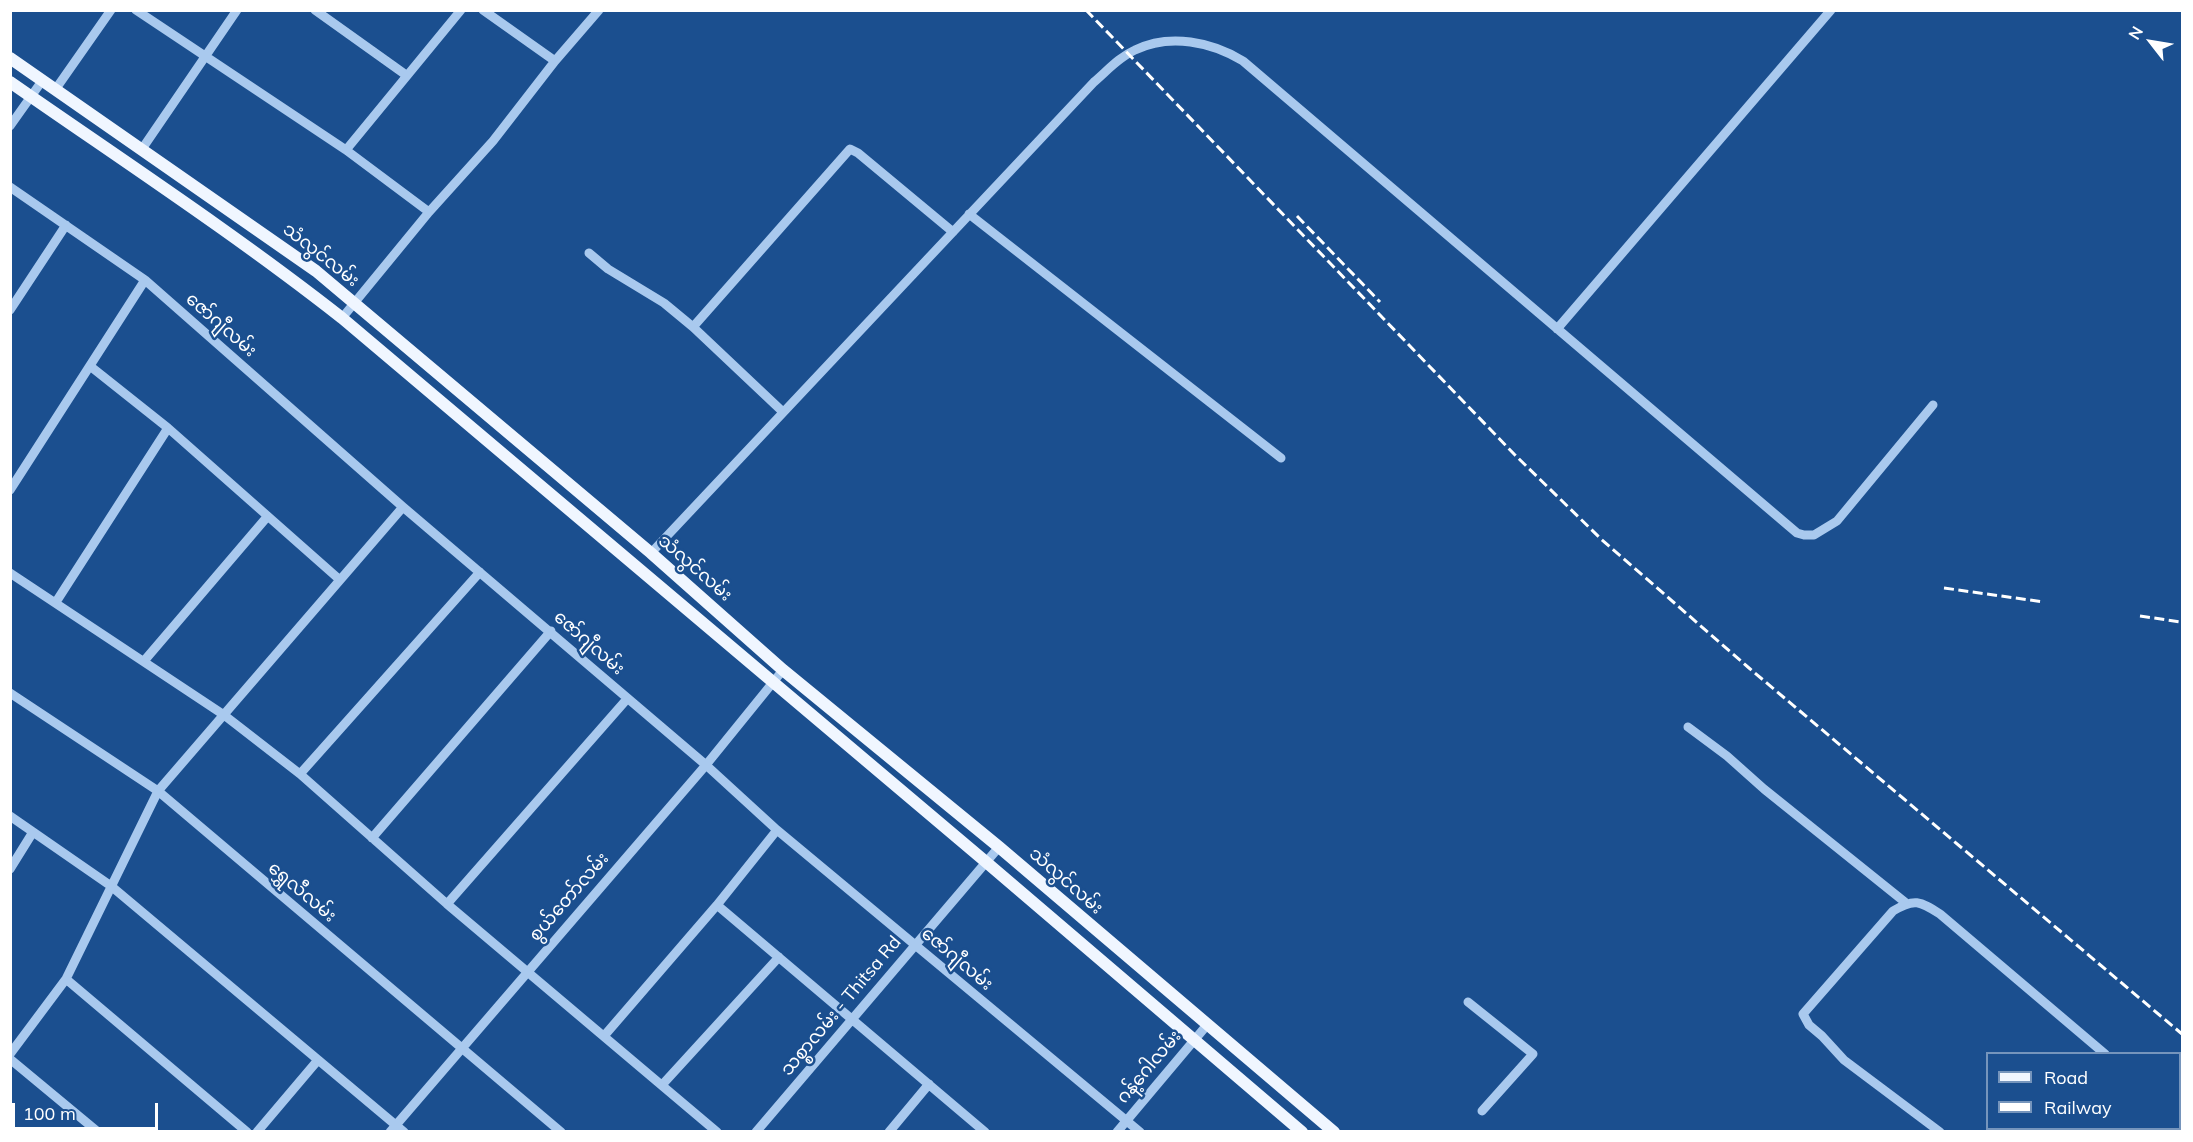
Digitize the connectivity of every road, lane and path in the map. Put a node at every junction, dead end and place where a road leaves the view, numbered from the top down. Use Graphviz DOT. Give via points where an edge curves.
graph roads {
  1 [pos="111,10"];
  2 [pos="136,10"];
  3 [pos="237,10"];
  4 [pos="315,10"];
  5 [pos="460,10"];
  6 [pos="483,10"];
  7 [pos="599,10"];
  8 [pos="1831,10"];
  9 [pos="204,57"];
  10 [pos="10,58"];
  11 [pos="555,61"];
  12 [pos="406,75"];
  13 [pos="42,81"];
  14 [pos="10,82"];
  15 [pos="55,90"];
  16 [pos="32,97"];
  17 [pos="10,126"];
  18 [pos="142,148"];
  19 [pos="346,150"];
  20 [pos="10,188"];
  21 [pos="429,212"];
  22 [pos="969,214"];
  23 [pos="66,225"];
  24 [pos="953,232"];
  25 [pos="589,253"];
  26 [pos="145,280"];
  27 [pos="354,303"];
  28 [pos="10,310"];
  29 [pos="342,318"];
  30 [pos="693,327"];
  31 [pos="1557,329"];
  32 [pos="90,366"];
  33 [pos="1933,405"];
  34 [pos="783,412"];
  35 [pos="168,428"];
  36 [pos="1281,458"];
  37 [pos="10,490"];
  38 [pos="575,490"];
  39 [pos="562,504"];
  40 [pos="403,507"];
  41 [pos="267,517"];
  42 [pos="651,552"];
  43 [pos="480,572"];
  44 [pos="10,573"];
  45 [pos="340,580"];
  46 [pos="56,602"];
  47 [pos="551,632"];
  48 [pos="144,661"];
  49 [pos="783,669"];
  50 [pos="772,683"];
  51 [pos="10,693"];
  52 [pos="627,699"];
  53 [pos="224,715"];
  54 [pos="1688,727"];
  55 [pos="706,765"];
  56 [pos="300,774"];
  57 [pos="158,791"];
  58 [pos="10,816"];
  59 [pos="777,830"];
  60 [pos="33,832"];
  61 [pos="372,838"];
  62 [pos="999,847"];
  63 [pos="986,862"];
  64 [pos="10,869"];
  65 [pos="111,886"];
  66 [pos="1906,903"];
  67 [pos="447,904"];
  68 [pos="717,905"];
  69 [pos="914,945"];
  70 [pos="779,957"];
  71 [pos="527,971"];
  72 [pos="66,979"];
  73 [pos="1468,1002"];
  74 [pos="852,1019"];
  75 [pos="1207,1025"];
  76 [pos="604,1036"];
  77 [pos="1194,1040"];
  78 [pos="461,1048"];
  79 [pos="2104,1052"];
  80 [pos="10,1054"];
  81 [pos="10,1059"];
  82 [pos="318,1060"];
  83 [pos="929,1084"];
  84 [pos="662,1085"];
  85 [pos="1482,1111"];
  86 [pos="1126,1120"];
  87 [pos="393,1128"];
  88 [pos="98,1131"];
  89 [pos="247,1131"];
  90 [pos="257,1131"];
  91 [pos="404,1131"];
  92 [pos="561,1131"];
  93 [pos="717,1131"];
  94 [pos="756,1131"];
  95 [pos="889,1131"];
  96 [pos="985,1131"];
  97 [pos="1117,1131"];
  98 [pos="1140,1131"];
  99 [pos="1302,1131"];
  100 [pos="1334,1131"];
  101 [pos="1940,1131"];
  1 -- 15 [label="street"];
  2 -- 9 [label="street"];
  3 -- 9 [label="street"];
  4 -- 12 [label="street"];
  5 -- 12 [label="street"];
  6 -- 11 [label="street"];
  7 -- 11 [label="street"];
  8 -- 31 [label="street"];
  9 -- 18 [label="street"];
  9 -- 19 [label="street"];
  10 -- 13 [label="main road, သံလွင်လမ်း"];
  11 -- 21 [label="street" via="493,141"];
  12 -- 19 [label="street"];
  13 -- 15 [label="main road, သံလွင်လမ်း"];
  13 -- 16 [label="street"];
  14 -- 16 [label="main road, သံလွင်လမ်း"];
  15 -- 18 [label="main road, သံလွင်လမ်း"];
  16 -- 17 [label="street"];
  16 -- 29 [label="main road, သံလွင်လမ်း" via="212,219"];
  18 -- 27 [label="main road, သံလွင်လမ်း" via="316,271"];
  19 -- 21 [label="street"];
  20 -- 23 [label="street, ဇော်ဂျီလမ်း"];
  21 -- 27 [label="street"];
  22 -- 24 [label="street"];
  22 -- 31 [label="street" via="1116,62 1134,50 1160,42 1198,42 1216,46 1243,61"];
  22 -- 36 [label="street"];
  23 -- 26 [label="street, ဇော်ဂျီလမ်း"];
  23 -- 28 [label="street"];
  24 -- 30 [label="street" via="850,149"];
  24 -- 34 [label="street"];
  25 -- 30 [label="street"];
  26 -- 32 [label="street"];
  26 -- 40 [label="street, ဇော်ဂျီလမ်း"];
  27 -- 29 [label="street"];
  27 -- 38 [label="main road, သံလွင်လမ်း"];
  29 -- 39 [label="main road, သံလွင်လမ်း"];
  30 -- 34 [label="street"];
  31 -- 33 [label="street" via="1804,535 1814,535 1837,521"];
  32 -- 35 [label="street"];
  32 -- 37 [label="street"];
  34 -- 42 [label="street"];
  35 -- 41 [label="street"];
  35 -- 46 [label="street"];
  38 -- 39 [label="main road"];
  38 -- 42 [label="main road, သံလွင်လမ်း"];
  39 -- 50 [label="main road, သံလွင်လမ်း"];
  40 -- 43 [label="street, ဇော်ဂျီလမ်း"];
  40 -- 45 [label="street"];
  41 -- 45 [label="street"];
  41 -- 48 [label="street"];
  42 -- 49 [label="main road, သံလွင်လမ်း"];
  43 -- 47 [label="street, ဇော်ဂျီလမ်း"];
  43 -- 56 [label="street"];
  44 -- 46 [label="street"];
  45 -- 53 [label="street"];
  46 -- 48 [label="street"];
  47 -- 52 [label="street, ဇော်ဂျီလမ်း"];
  47 -- 61 [label="street"];
  48 -- 53 [label="street"];
  49 -- 50 [label="street, စွယ်တော်လမ်း"];
  49 -- 62 [label="main road, သံလွင်လမ်း"];
  50 -- 55 [label="street, စွယ်တော်လမ်း"];
  50 -- 63 [label="main road, သံလွင်လမ်း"];
  51 -- 57 [label="street, ရွှေလီလမ်း"];
  52 -- 55 [label="street, ဇော်ဂျီလမ်း"];
  52 -- 67 [label="street"];
  53 -- 56 [label="street"];
  53 -- 57 [label="street"];
  54 -- 66 [label="street"];
  55 -- 59 [label="street, ဇော်ဂျီလမ်း"];
  55 -- 71 [label="street, စွယ်တော်လမ်း"];
  56 -- 61 [label="street"];
  57 -- 65 [label="street"];
  57 -- 78 [label="street, ရွှေလီလမ်း"];
  58 -- 60 [label="street"];
  59 -- 68 [label="street"];
  59 -- 69 [label="street, ဇော်ဂျီလမ်း"];
  60 -- 64 [label="street"];
  60 -- 65 [label="street"];
  61 -- 67 [label="street"];
  62 -- 63 [label="street, သစ္စာလမ်း - Thitsa Rd"];
  62 -- 75 [label="main road, သံလွင်လမ်း"];
  63 -- 69 [label="street, သစ္စာလမ်း - Thitsa Rd"];
  63 -- 77 [label="main road, သံလွင်လမ်း"];
  65 -- 72 [label="street"];
  65 -- 82 [label="street"];
  66 -- 79 [label="street" via="1924,903 1940,914"];
  66 -- 101 [label="street" via="1893,911 1803,1014 1844,1060"];
  67 -- 71 [label="street"];
  68 -- 70 [label="street"];
  68 -- 76 [label="street"];
  69 -- 74 [label="street, သစ္စာလမ်း - Thitsa Rd"];
  69 -- 86 [label="street, ဇော်ဂျီလမ်း"];
  70 -- 74 [label="street"];
  70 -- 84 [label="street"];
  71 -- 76 [label="street"];
  71 -- 78 [label="street, စွယ်တော်လမ်း"];
  72 -- 80 [label="street"];
  72 -- 89 [label="street"];
  73 -- 85 [label="street" via="1533,1054"];
  74 -- 83 [label="street"];
  74 -- 94 [label="street, သစ္စာလမ်း - Thitsa Rd"];
  75 -- 77 [label="street, ဂန့်ဂေါလမ်း"];
  75 -- 100 [label="main road, သံလွင်လမ်း"];
  76 -- 84 [label="street"];
  77 -- 86 [label="street, ဂန့်ဂေါလမ်း"];
  77 -- 99 [label="main road, သံလွင်လမ်း"];
  78 -- 87 [label="street, စွယ်တော်လမ်း"];
  78 -- 92 [label="street, ရွှေလီလမ်း"];
  81 -- 88 [label="street"];
  82 -- 87 [label="street"];
  82 -- 90 [label="street"];
  83 -- 95 [label="street"];
  83 -- 96 [label="street"];
  84 -- 93 [label="street"];
  86 -- 97 [label="street, ဂန့်ဂေါလမ်း"];
  86 -- 98 [label="street, ဇော်ဂျီလမ်း"];
  87 -- 91 [label="street"];
}
